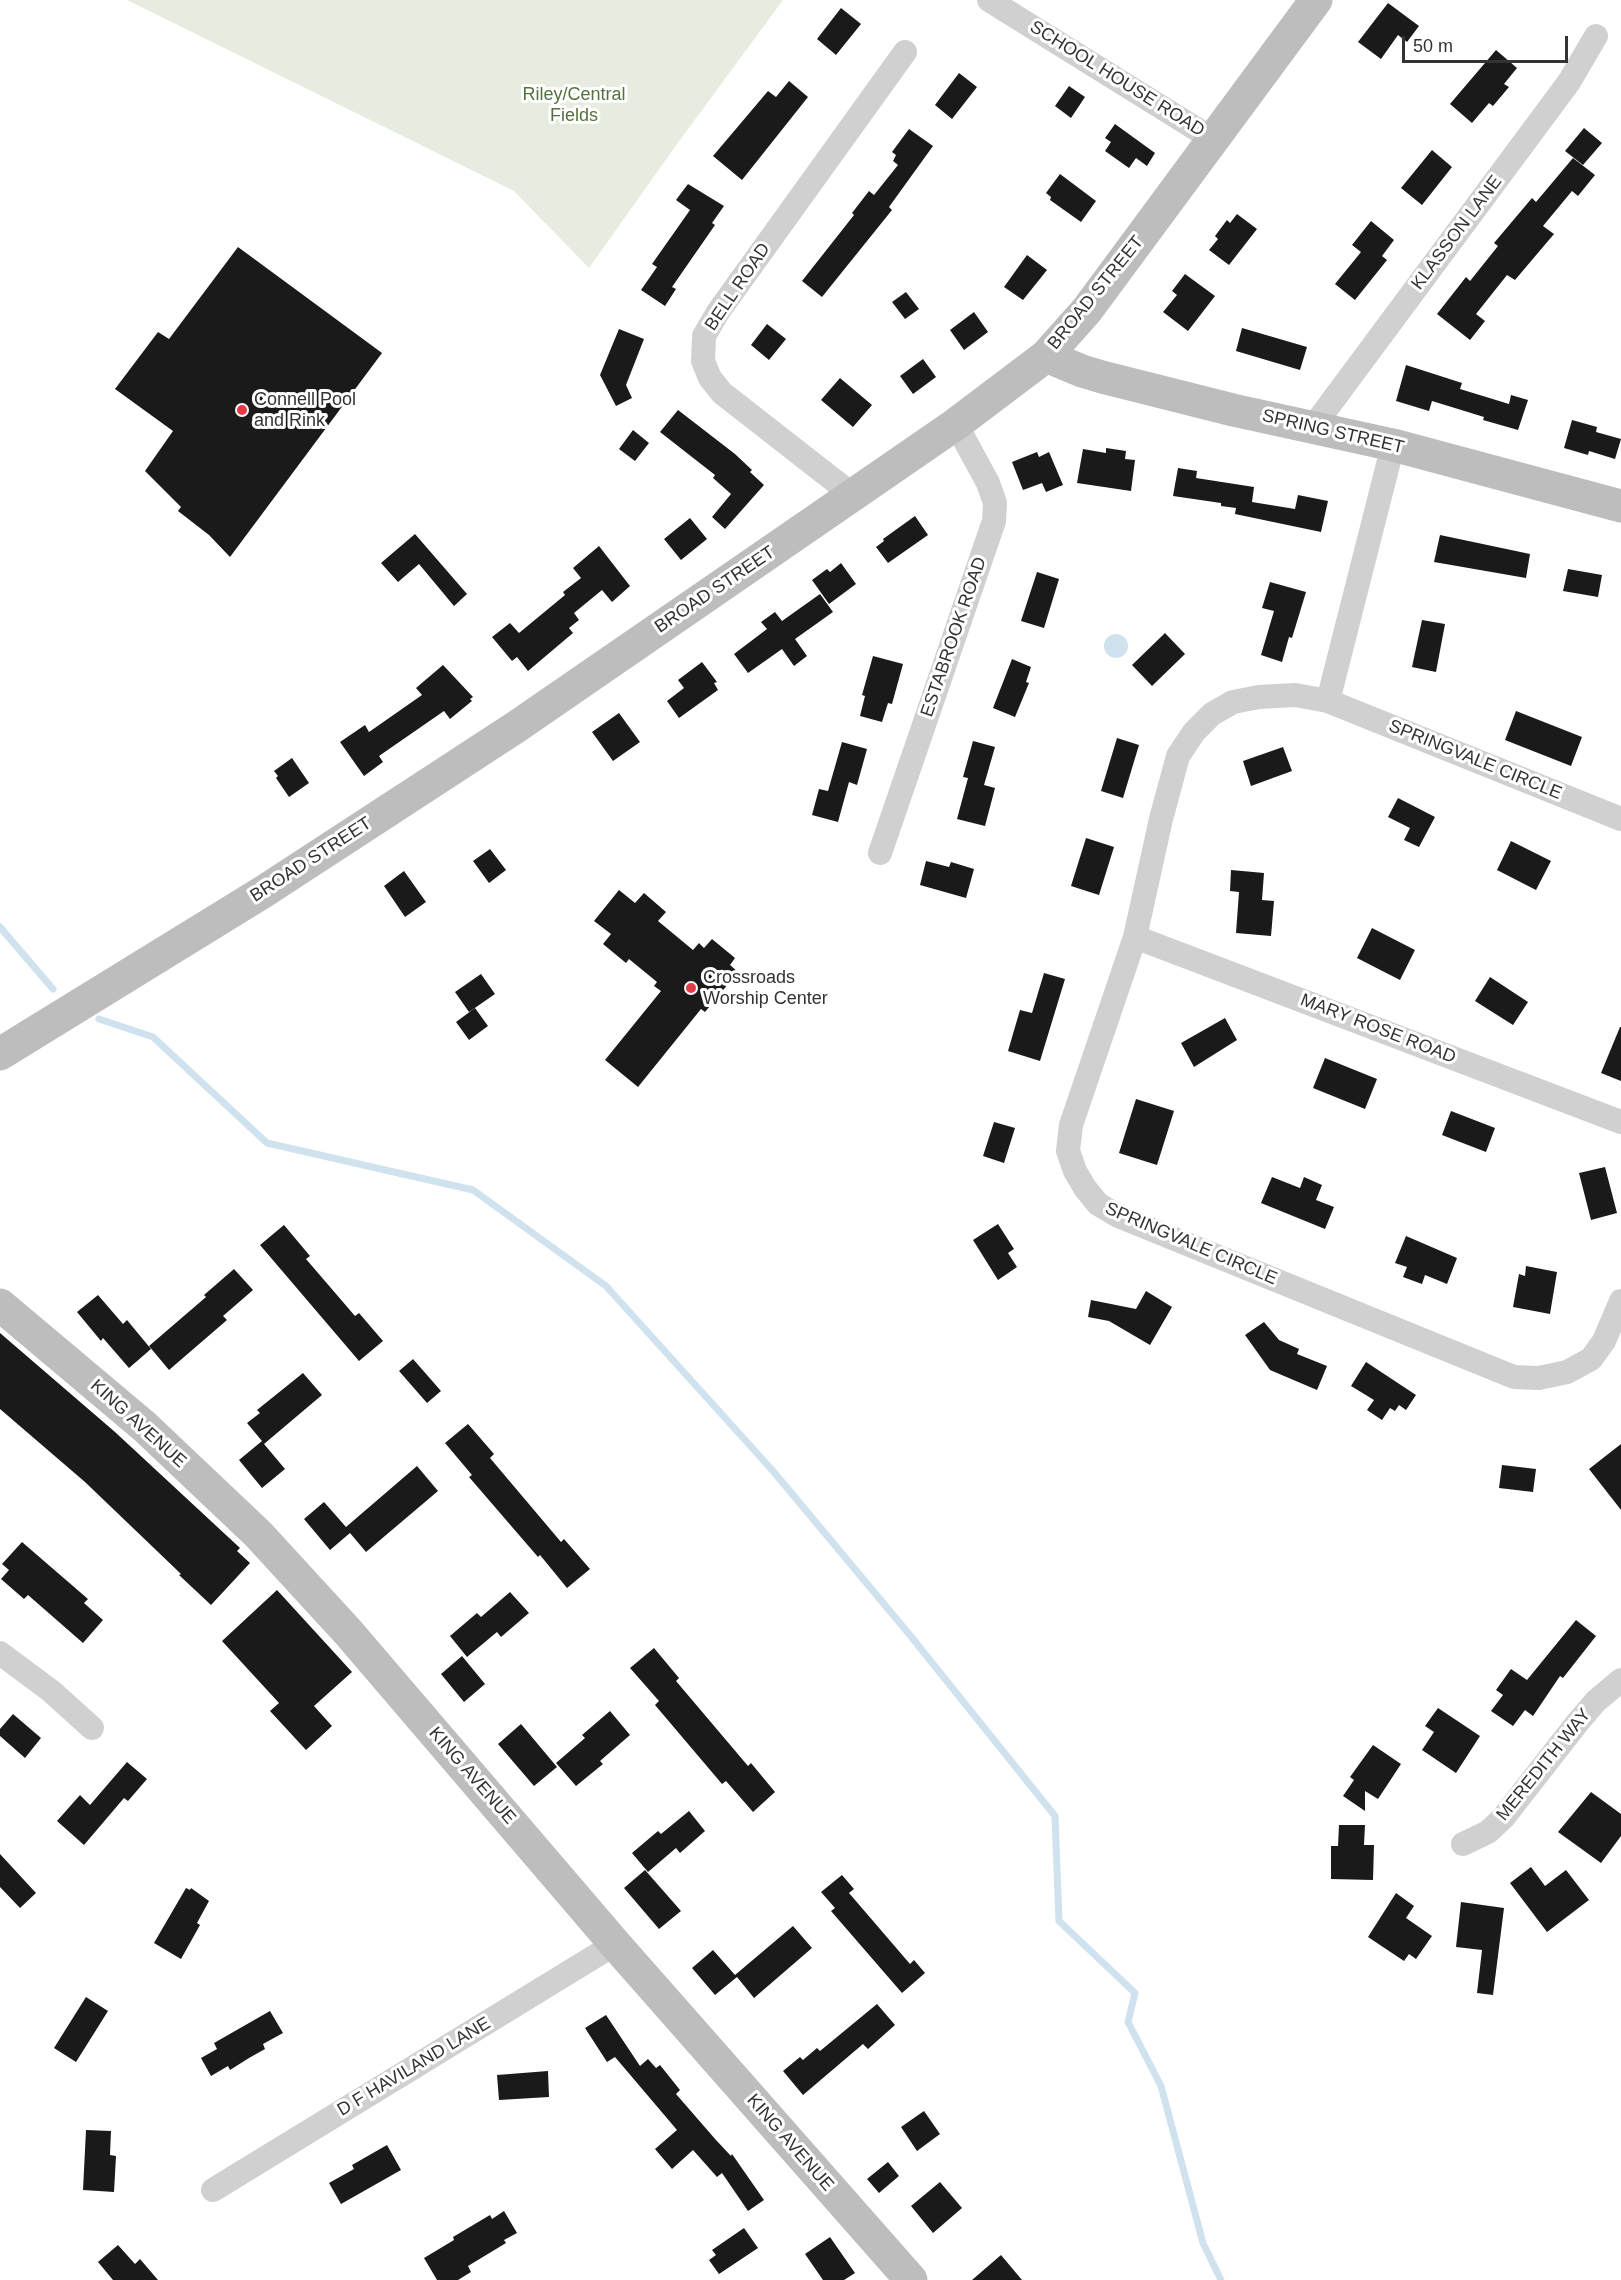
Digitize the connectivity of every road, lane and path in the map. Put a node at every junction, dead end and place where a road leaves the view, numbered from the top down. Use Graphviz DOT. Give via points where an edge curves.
graph roads {
  1 [pos="989,0"];
  2 [pos="1316,0"];
  3 [pos="1596,36"];
  4 [pos="905,52"];
  5 [pos="1214,140"];
  6 [pos="1046,356"];
  7 [pos="956,424"];
  8 [pos="1313,428"];
  9 [pos="1393,445"];
  10 [pos="854,495"];
  11 [pos="1621,506"];
  12 [pos="1328,702"];
  13 [pos="1621,819"];
  14 [pos="880,853"];
  15 [pos="1135,937"];
  16 [pos="0,1054"];
  17 [pos="1621,1122"];
  18 [pos="1621,1301"];
  19 [pos="0,1305"];
  20 [pos="0,1653"];
  21 [pos="1621,1680"];
  22 [pos="92,1728"];
  23 [pos="1463,1844"];
  24 [pos="615,1944"];
  25 [pos="213,2190"];
  26 [pos="902,2277"];
  1 -- 5 [label="street, SCHOOL HOUSE ROAD"];
  2 -- 5 [label="street, BROAD STREET"];
  3 -- 8 [label="street, KLASSON LANE" via="1569,82"];
  4 -- 10 [label="street, BELL ROAD" via="704,336 703,361 722,393"];
  5 -- 6 [label="street, BROAD STREET" via="1087,310"];
  6 -- 7 [label="street, BROAD STREET"];
  6 -- 8 [label="street, SPRING STREET" via="1082,371"];
  7 -- 10 [label="street, BROAD STREET"];
  7 -- 14 [label="street, ESTABROOK ROAD" via="988,483 995,503 994,521"];
  8 -- 9 [label="street, SPRING STREET"];
  9 -- 11 [label="street, SPRING STREET"];
  9 -- 12 [label="street"];
  10 -- 16 [label="street, BROAD STREET" via="516,727 263,892"];
  12 -- 13 [label="street, SPRINGVALE CIRCLE"];
  12 -- 15 [label="street, SPRINGVALE CIRCLE" via="1295,695 1233,702 1212,714 1194,732 1178,756"];
  15 -- 17 [label="street, MARY ROSE ROAD"];
  15 -- 18 [label="street, SPRINGVALE CIRCLE" via="1071,1125 1068,1150 1075,1171 1098,1204 1118,1216 1514,1377 1539,1378 1567,1372 1591,1359 1604,1341"];
  19 -- 24 [label="street, KING AVENUE" via="145,1427 258,1534 356,1641"];
  20 -- 22 [label="street"];
  21 -- 23 [label="street, MEREDITH WAY" via="1578,1722 1503,1818 1488,1832"];
  24 -- 25 [label="street, D F HAVILAND LANE"];
  24 -- 26 [label="street, KING AVENUE"];
}
